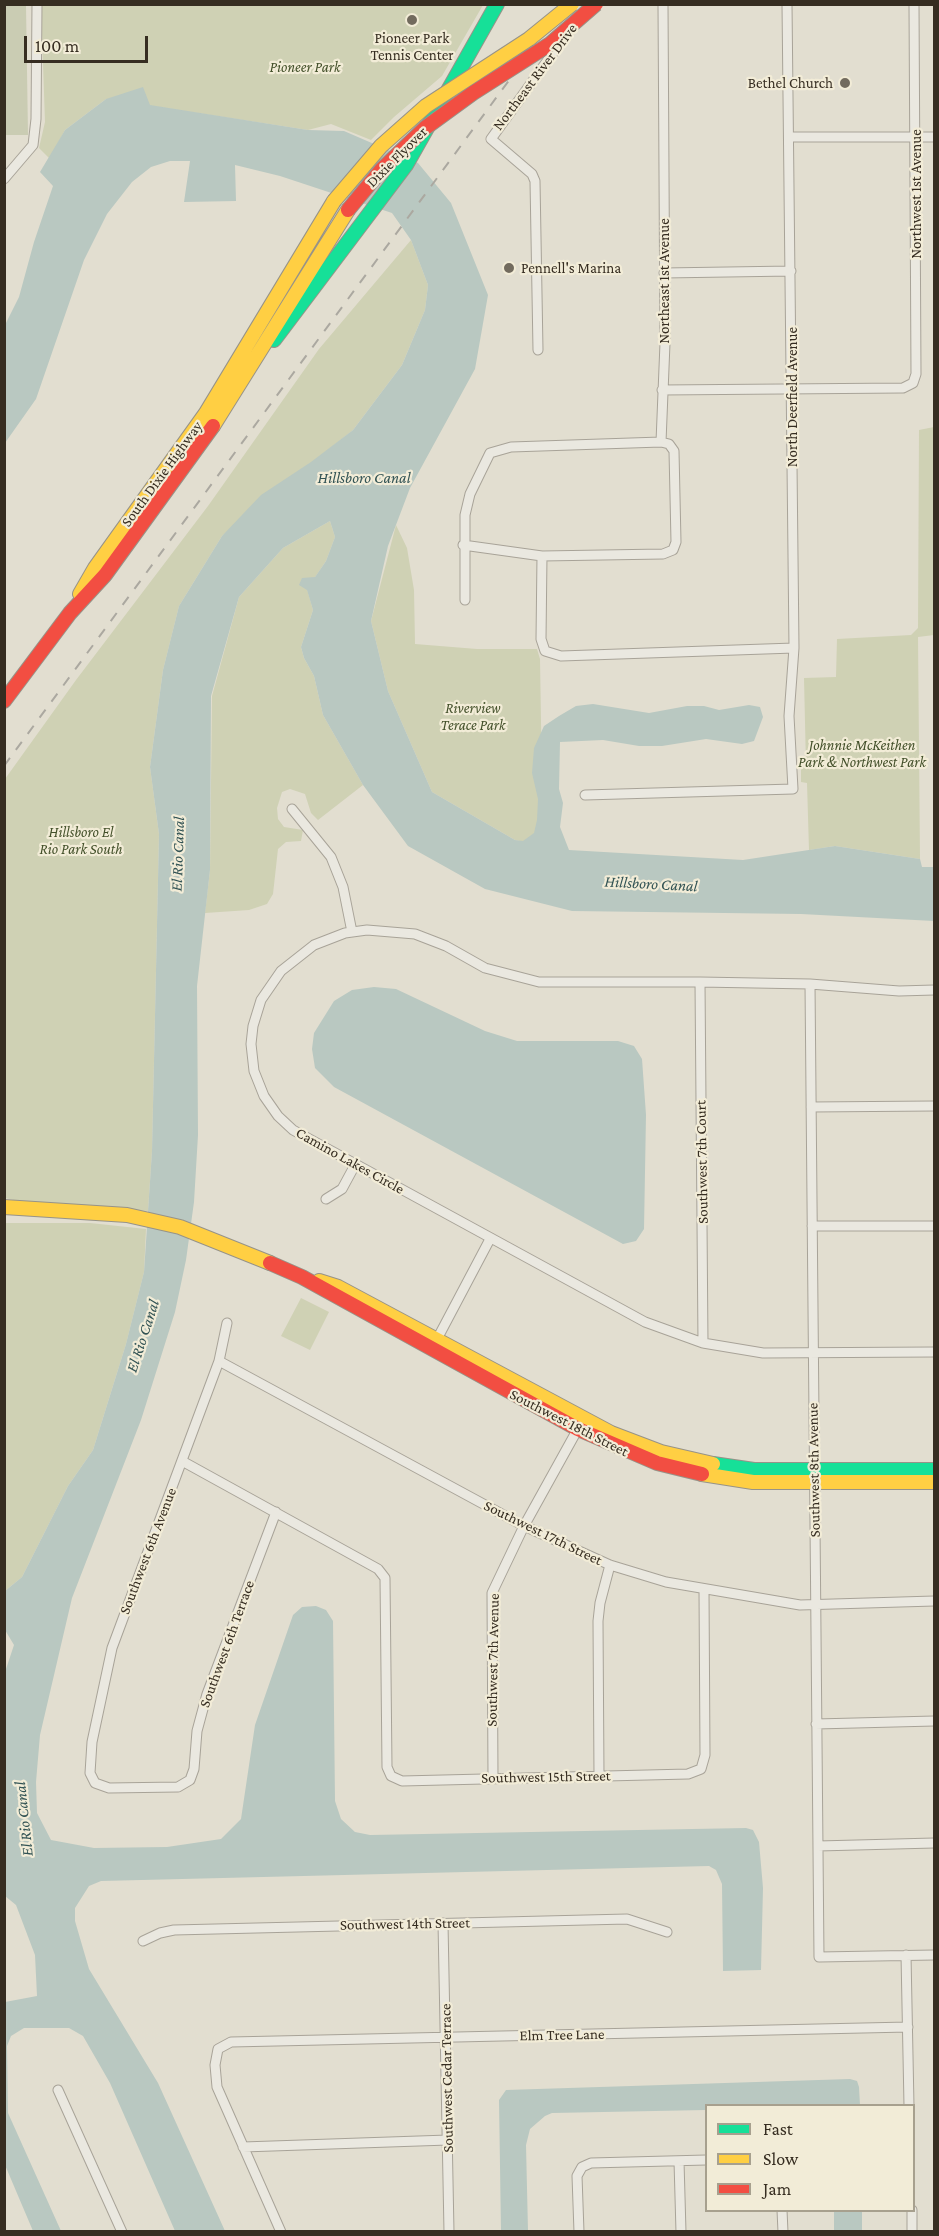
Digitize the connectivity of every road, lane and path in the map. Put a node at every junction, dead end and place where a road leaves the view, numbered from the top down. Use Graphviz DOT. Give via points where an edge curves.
graph roads {
  1 [pos="37,4"];
  2 [pos="497,4"];
  3 [pos="572,4"];
  4 [pos="590,4"];
  5 [pos="596,4"];
  6 [pos="663,4"];
  7 [pos="787,4"];
  8 [pos="914,4"];
  9 [pos="789,137"];
  10 [pos="916,137"];
  11 [pos="934,137"];
  12 [pos="4,179"];
  13 [pos="791,271"];
  14 [pos="664,273"];
  15 [pos="255,334"];
  16 [pos="538,350"];
  17 [pos="255,362"];
  18 [pos="662,390"];
  19 [pos="792,390"];
  20 [pos="661,441"];
  21 [pos="463,545"];
  22 [pos="542,556"];
  23 [pos="465,600"];
  24 [pos="70,613"];
  25 [pos="794,648"];
  26 [pos="4,701"];
  27 [pos="585,795"];
  28 [pos="292,809"];
  29 [pos="352,932"];
  30 [pos="700,982"];
  31 [pos="810,984"];
  32 [pos="934,990"];
  33 [pos="934,1106"];
  34 [pos="811,1107"];
  35 [pos="355,1165"];
  36 [pos="326,1199"];
  37 [pos="4,1209"];
  38 [pos="812,1226"];
  39 [pos="934,1226"];
  40 [pos="490,1239"];
  41 [pos="227,1323"];
  42 [pos="703,1343"];
  43 [pos="434,1345"];
  44 [pos="934,1352"];
  45 [pos="813,1354"];
  46 [pos="219,1361"];
  47 [pos="580,1424"];
  48 [pos="182,1461"];
  49 [pos="934,1470"];
  50 [pos="814,1477"];
  51 [pos="934,1482"];
  52 [pos="276,1512"];
  53 [pos="524,1526"];
  54 [pos="610,1565"];
  55 [pos="704,1590"];
  56 [pos="934,1602"];
  57 [pos="816,1605"];
  58 [pos="934,1721"];
  59 [pos="816,1725"];
  60 [pos="599,1776"];
  61 [pos="493,1778"];
  62 [pos="190,1780"];
  63 [pos="934,1843"];
  64 [pos="818,1846"];
  65 [pos="443,1923"];
  66 [pos="667,1932"];
  67 [pos="143,1941"];
  68 [pos="906,1955"];
  69 [pos="934,1955"];
  70 [pos="908,2027"];
  71 [pos="446,2037"];
  72 [pos="58,2090"];
  73 [pos="909,2104"];
  74 [pos="448,2140"];
  75 [pos="243,2147"];
  76 [pos="705,2160"];
  77 [pos="680,2161"];
  78 [pos="782,2212"];
  79 [pos="912,2212"];
  80 [pos="122,2232"];
  81 [pos="281,2232"];
  82 [pos="449,2232"];
  83 [pos="579,2232"];
  84 [pos="681,2232"];
  85 [pos="783,2232"];
  86 [pos="912,2232"];
  1 -- 12 [label="street" via="33,145"];
  2 -- 17 [label="main road" via="415,151 287,327"];
  3 -- 15 [label="main road, Dixie Flyover, bridge" via="529,39 426,106 381,146 334,201"];
  4 -- 16 [label="street, Northeast River Drive" via="491,139 535,181"];
  5 -- 17 [label="main road, Dixie Flyover, bridge" via="550,44 425,128 382,169 348,210"];
  6 -- 14 [label="street, Northeast 1st Avenue"];
  7 -- 9 [label="street, North Deerfield Avenue"];
  8 -- 10 [label="street, Northwest 1st Avenue"];
  9 -- 10 [label="street"];
  9 -- 13 [label="street, North Deerfield Avenue"];
  10 -- 11 [label="street"];
  10 -- 19 [label="street, Northwest 1st Avenue" via="913,383 903,388"];
  13 -- 14 [label="street"];
  13 -- 19 [label="street, North Deerfield Avenue"];
  14 -- 18 [label="street, Northeast 1st Avenue"];
  15 -- 17 [label="main road"];
  15 -- 24 [label="main road, South Dixie Highway" via="200,422 95,568"];
  17 -- 24 [label="main road, South Dixie Highway" via="207,436 105,575"];
  18 -- 19 [label="street"];
  18 -- 20 [label="street, Northeast 1st Avenue"];
  19 -- 25 [label="street, North Deerfield Avenue"];
  20 -- 21 [label="street" via="495,450 470,494"];
  20 -- 22 [label="street" via="674,451 673,550 663,554"];
  21 -- 22 [label="street"];
  21 -- 23 [label="street"];
  22 -- 25 [label="street" via="544,651 561,656"];
  24 -- 26 [label="main road, South Dixie Highway"];
  25 -- 27 [label="street, North Deerfield Avenue" via="789,716 793,789"];
  28 -- 29 [label="street" via="332,857"];
  29 -- 30 [label="street, Camino Lakes Circle" via="383,929 415,934 485,968 539,982"];
  29 -- 35 [label="street, Camino Lakes Circle" via="314,945 281,970 257,1009 251,1044 260,1088 278,1116 301,1135"];
  30 -- 31 [label="street, Camino Lakes Circle"];
  30 -- 42 [label="street, Southwest 7th Court"];
  31 -- 32 [label="street, Camino Lakes Circle"];
  31 -- 34 [label="street, Southwest 8th Avenue"];
  33 -- 34 [label="street"];
  34 -- 38 [label="street, Southwest 8th Avenue"];
  35 -- 36 [label="street" via="342,1189"];
  35 -- 40 [label="street, Camino Lakes Circle"];
  37 -- 43 [label="main road, Southwest 18th Street" via="127,1215 203,1234 302,1277"];
  38 -- 39 [label="street"];
  38 -- 45 [label="street, Southwest 8th Avenue"];
  40 -- 42 [label="street, Camino Lakes Circle" via="627,1313"];
  40 -- 43 [label="street"];
  41 -- 46 [label="street, Southwest 6th Avenue"];
  42 -- 45 [label="street, Camino Lakes Circle" via="763,1353"];
  43 -- 47 [label="main road, Southwest 18th Street"];
  44 -- 45 [label="street, Camino Lakes Circle"];
  45 -- 50 [label="street, Southwest 8th Avenue"];
  46 -- 48 [label="street, Southwest 6th Avenue"];
  46 -- 53 [label="street, Southwest 17th Street"];
  47 -- 50 [label="main road, Southwest 18th Street" via="636,1456 689,1472 753,1482"];
  47 -- 53 [label="street, Southwest 7th Avenue"];
  48 -- 52 [label="street"];
  48 -- 62 [label="street, Southwest 6th Avenue" via="103,1679 90,1773 95,1783 109,1788 178,1787"];
  49 -- 50 [label="main road, Southwest 18th Street"];
  50 -- 51 [label="main road, Southwest 18th Street"];
  50 -- 57 [label="street, Southwest 8th Avenue"];
  52 -- 61 [label="street, Southwest 15th Street" via="378,1569 385,1578 387,1767 392,1776 402,1781"];
  52 -- 62 [label="street, Southwest 6th Terrace" via="205,1701"];
  53 -- 54 [label="street, Southwest 17th Street"];
  53 -- 61 [label="street, Southwest 7th Avenue" via="492,1593"];
  54 -- 55 [label="street, Southwest 17th Street"];
  54 -- 60 [label="street" via="598,1621"];
  55 -- 57 [label="street, Southwest 17th Street"];
  55 -- 60 [label="street, Southwest 15th Street" via="705,1755 701,1768 688,1774"];
  56 -- 57 [label="street, Southwest 17th Street"];
  57 -- 59 [label="street, Southwest 8th Avenue"];
  58 -- 59 [label="street"];
  59 -- 64 [label="street, Southwest 8th Avenue"];
  60 -- 61 [label="street, Southwest 15th Street"];
  63 -- 64 [label="street"];
  64 -- 68 [label="street, Southwest 8th Avenue" via="819,1957"];
  65 -- 66 [label="street, Southwest 14th Street" via="627,1919"];
  65 -- 67 [label="street, Southwest 14th Street" via="174,1930"];
  65 -- 71 [label="street, Southwest Cedar Terrace"];
  68 -- 69 [label="street"];
  68 -- 70 [label="street"];
  70 -- 71 [label="street, Elm Tree Lane"];
  70 -- 73 [label="street"];
  71 -- 74 [label="street, Southwest Cedar Terrace"];
  71 -- 75 [label="street, Elm Tree Lane" via="231,2042 218,2049 217,2087"];
  72 -- 80 [label="street"];
  74 -- 75 [label="street"];
  74 -- 82 [label="street, Southwest Cedar Terrace"];
  75 -- 81 [label="street"];
  76 -- 77 [label="street"];
  77 -- 83 [label="street" via="591,2163 582,2167 578,2176"];
  77 -- 84 [label="street"];
  78 -- 85 [label="street"];
  79 -- 86 [label="street"];
}
